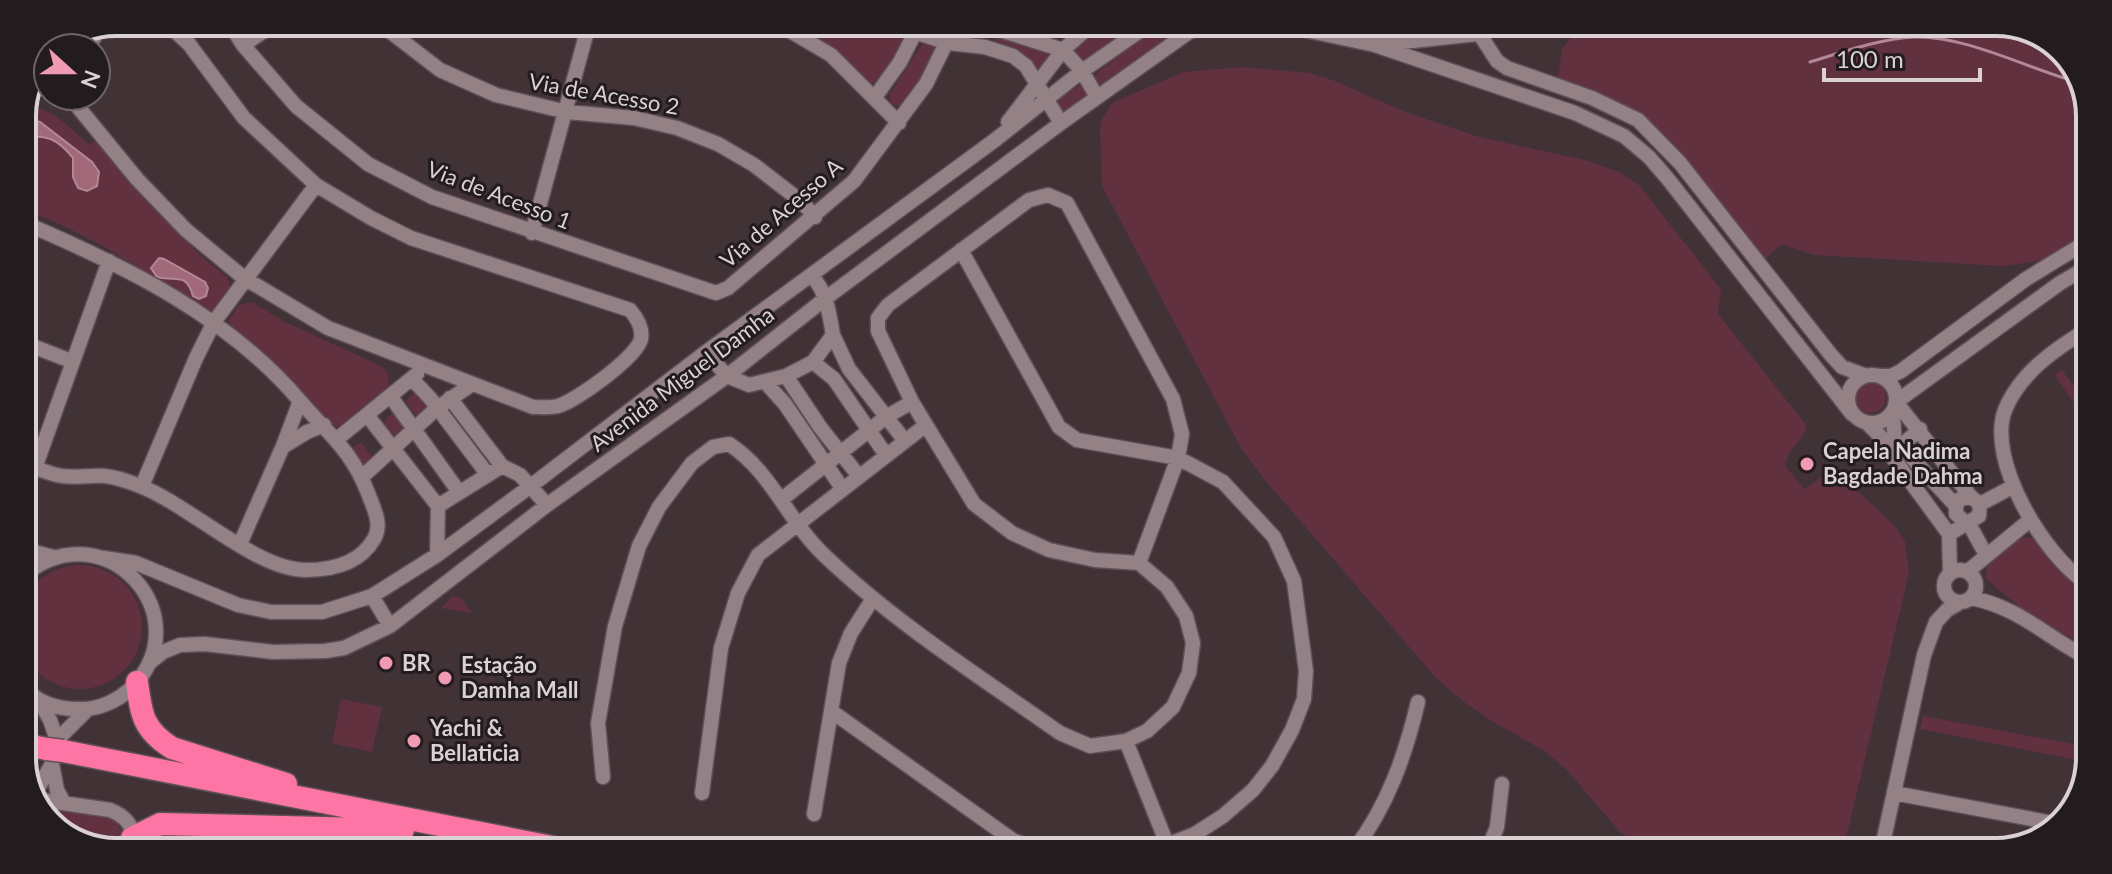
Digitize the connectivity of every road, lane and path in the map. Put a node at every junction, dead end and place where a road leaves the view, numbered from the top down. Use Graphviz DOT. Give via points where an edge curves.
graph roads {
  1 [pos="180,36"];
  2 [pos="238,36"];
  3 [pos="256,36"];
  4 [pos="395,36"];
  5 [pos="586,36"];
  6 [pos="799,36"];
  7 [pos="913,36"];
  8 [pos="932,36"];
  9 [pos="951,36"];
  10 [pos="987,36"];
  11 [pos="1023,36"];
  12 [pos="1076,36"];
  13 [pos="1133,36"];
  14 [pos="1179,36"];
  15 [pos="1333,36"];
  16 [pos="1376,36"];
  17 [pos="1436,36"];
  18 [pos="1480,36"];
  19 [pos="948,43"];
  20 [pos="243,45"];
  21 [pos="1375,45"];
  22 [pos="985,47"];
  23 [pos="1063,50"];
  24 [pos="1082,71"];
  25 [pos="1036,85"];
  26 [pos="875,97"];
  27 [pos="1097,97"];
  28 [pos="1045,100"];
  29 [pos="82,112"];
  30 [pos="567,112"];
  31 [pos="899,123"];
  32 [pos="1061,123"];
  33 [pos="995,140"];
  34 [pos="316,185"];
  35 [pos="815,217"];
  36 [pos="36,228"];
  37 [pos="532,233"];
  38 [pos="2076,248"];
  39 [pos="961,250"];
  40 [pos="109,261"];
  41 [pos="2076,274"];
  42 [pos="811,275"];
  43 [pos="244,278"];
  44 [pos="716,293"];
  45 [pos="826,298"];
  46 [pos="214,322"];
  47 [pos="833,335"];
  48 [pos="2076,336"];
  49 [pos="36,347"];
  50 [pos="706,352"];
  51 [pos="71,361"];
  52 [pos="813,362"];
  53 [pos="427,366"];
  54 [pos="849,369"];
  55 [pos="1864,375"];
  56 [pos="727,376"];
  57 [pos="786,376"];
  58 [pos="1881,376"];
  59 [pos="412,379"];
  60 [pos="834,379"];
  61 [pos="766,383"];
  62 [pos="471,385"];
  63 [pos="391,397"];
  64 [pos="450,398"];
  65 [pos="300,401"];
  66 [pos="912,402"];
  67 [pos="1894,407"];
  68 [pos="437,408"];
  69 [pos="1852,414"];
  70 [pos="367,415"];
  71 [pos="886,417"];
  72 [pos="1867,423"];
  73 [pos="324,425"];
  74 [pos="926,425"];
  75 [pos="414,428"];
  76 [pos="1920,429"];
  77 [pos="871,430"];
  78 [pos="337,439"];
  79 [pos="905,441"];
  80 [pos="36,446"];
  81 [pos="283,446"];
  82 [pos="393,447"];
  83 [pos="1898,448"];
  84 [pos="842,454"];
  85 [pos="886,455"];
  86 [pos="1178,458"];
  87 [pos="828,465"];
  88 [pos="502,466"];
  89 [pos="36,469"];
  90 [pos="488,475"];
  91 [pos="858,475"];
  92 [pos="362,477"];
  93 [pos="532,485"];
  94 [pos="142,486"];
  95 [pos="2014,486"];
  96 [pos="842,488"];
  97 [pos="459,492"];
  98 [pos="782,499"];
  99 [pos="1976,500"];
  100 [pos="547,505"];
  101 [pos="438,506"];
  102 [pos="1956,506"];
  103 [pos="2030,520"];
  104 [pos="1967,522"];
  105 [pos="796,523"];
  106 [pos="1949,534"];
  107 [pos="240,544"];
  108 [pos="36,552"];
  109 [pos="437,555"];
  110 [pos="1986,555"];
  111 [pos="55,557"];
  112 [pos="104,558"];
  113 [pos="1139,563"];
  114 [pos="36,566"];
  115 [pos="1968,571"];
  116 [pos="1950,572"];
  117 [pos="2076,577"];
  118 [pos="372,596"];
  119 [pos="872,600"];
  120 [pos="1966,600"];
  121 [pos="390,626"];
  122 [pos="2076,652"];
  123 [pos="143,673"];
  124 [pos="36,698"];
  125 [pos="39,700"];
  126 [pos="1418,702"];
  127 [pos="88,709"];
  128 [pos="831,711"];
  129 [pos="1126,741"];
  130 [pos="36,749"];
  131 [pos="54,755"];
  132 [pos="36,756"];
  133 [pos="603,777"];
  134 [pos="40,784"];
  135 [pos="1502,784"];
  136 [pos="702,793"];
  137 [pos="1894,793"];
  138 [pos="49,800"];
  139 [pos="64,803"];
  140 [pos="814,814"];
  141 [pos="2044,821"];
  142 [pos="409,825"];
  143 [pos="131,838"];
  144 [pos="139,838"];
  145 [pos="468,838"];
  146 [pos="494,838"];
  147 [pos="1010,838"];
  148 [pos="1160,838"];
  149 [pos="1186,838"];
  150 [pos="1363,838"];
  151 [pos="1493,838"];
  152 [pos="1884,838"];
  1 -- 34 [label="street" via="244,118"];
  2 -- 20 [label="street, Via de Acesso 1"];
  3 -- 20 [label="street"];
  4 -- 30 [label="street, Via de Acesso 2" via="459,81"];
  5 -- 30 [label="street"];
  6 -- 26 [label="street" via="831,55"];
  7 -- 26 [label="street"];
  8 -- 19 [label="street"];
  9 -- 19 [label="street, Via de Acesso A"];
  10 -- 22 [label="street"];
  11 -- 23 [label="street"];
  12 -- 23 [label="street"];
  13 -- 24 [label="street, Avenida Miguel Damha"];
  14 -- 27 [label="street, Avenida Miguel Damha"];
  15 -- 21 [label="street"];
  16 -- 21 [label="street"];
  17 -- 21 [label="street"];
  18 -- 55 [label="street" via="1507,68 1638,120 1680,163 1831,355 1842,367"];
  19 -- 22 [label="street"];
  19 -- 31 [label="street, Via de Acesso A"];
  20 -- 37 [label="street, Via de Acesso 1" via="296,106 368,164 432,197"];
  21 -- 69 [label="street" via="1575,113 1624,136 1668,179"];
  22 -- 25 [label="street" via="1013,56"];
  23 -- 24 [label="street"];
  23 -- 25 [label="street"];
  24 -- 27 [label="street"];
  24 -- 28 [label="street, Avenida Miguel Damha"];
  25 -- 28 [label="street"];
  25 -- 33 [label="street"];
  26 -- 31 [label="street"];
  27 -- 32 [label="street, Avenida Miguel Damha"];
  28 -- 32 [label="street"];
  28 -- 33 [label="street, Avenida Miguel Damha"];
  29 -- 43 [label="street" via="186,230"];
  30 -- 35 [label="street, Via de Acesso 2" via="634,118 718,144 754,165"];
  30 -- 37 [label="street"];
  31 -- 35 [label="street, Via de Acesso A" via="854,181"];
  32 -- 45 [label="street, Avenida Miguel Damha"];
  33 -- 42 [label="street, Avenida Miguel Damha"];
  34 -- 43 [label="street"];
  34 -- 62 [label="street" via="411,238 630,310 641,329 641,340 624,361 555,407 533,407"];
  35 -- 44 [label="street, Via de Acesso A"];
  36 -- 40 [label="street"];
  37 -- 44 [label="street, Via de Acesso 1"];
  38 -- 58 [label="street" via="1901,371"];
  39 -- 66 [label="street" via="878,318 881,339"];
  39 -- 86 [label="street" via="1059,427 1077,440"];
  39 -- 86 [label="street" via="1029,200 1048,195 1067,203 1173,399 1182,434"];
  40 -- 46 [label="street"];
  40 -- 51 [label="street"];
  41 -- 67 [label="street"];
  42 -- 45 [label="street"];
  42 -- 50 [label="street, Avenida Miguel Damha"];
  43 -- 46 [label="street"];
  43 -- 53 [label="street" via="328,328"];
  45 -- 47 [label="street"];
  45 -- 56 [label="street, Avenida Miguel Damha"];
  46 -- 65 [label="street" via="267,364"];
  46 -- 94 [label="street"];
  47 -- 52 [label="street"];
  47 -- 54 [label="street"];
  48 -- 95 [label="street" via="2017,386 2004,413 2001,442"];
  49 -- 51 [label="street"];
  50 -- 56 [label="street"];
  50 -- 93 [label="street, Avenida Miguel Damha"];
  51 -- 80 [label="street"];
  52 -- 57 [label="street"];
  52 -- 60 [label="street"];
  53 -- 59 [label="street"];
  53 -- 62 [label="street"];
  54 -- 60 [label="street"];
  54 -- 71 [label="street"];
  55 -- 58 [label="street"];
  55 -- 69 [label="street" via="1848,391"];
  56 -- 61 [label="street" via="749,385"];
  56 -- 100 [label="street, Avenida Miguel Damha"];
  57 -- 61 [label="street"];
  57 -- 84 [label="street"];
  58 -- 67 [label="street" via="1893,386"];
  59 -- 63 [label="street"];
  59 -- 68 [label="street"];
  60 -- 77 [label="street"];
  61 -- 87 [label="street"];
  62 -- 64 [label="street"];
  63 -- 70 [label="street"];
  63 -- 75 [label="street"];
  64 -- 68 [label="street"];
  64 -- 88 [label="street"];
  65 -- 73 [label="street"];
  65 -- 81 [label="street"];
  66 -- 71 [label="street"];
  66 -- 74 [label="street"];
  67 -- 72 [label="street" via="1879,422"];
  67 -- 76 [label="street"];
  67 -- 83 [label="street"];
  68 -- 75 [label="street"];
  68 -- 90 [label="street"];
  69 -- 72 [label="street"];
  70 -- 78 [label="street"];
  70 -- 82 [label="street"];
  71 -- 77 [label="street"];
  71 -- 79 [label="street"];
  72 -- 83 [label="street"];
  73 -- 78 [label="street"];
  73 -- 81 [label="street"];
  74 -- 79 [label="street"];
  74 -- 113 [label="street" via="974,504 1012,533 1049,550"];
  75 -- 82 [label="street"];
  75 -- 97 [label="street"];
  76 -- 83 [label="street"];
  76 -- 99 [label="street"];
  77 -- 84 [label="street"];
  77 -- 85 [label="street"];
  78 -- 92 [label="street"];
  79 -- 85 [label="street"];
  81 -- 107 [label="street"];
  82 -- 92 [label="street"];
  82 -- 101 [label="street"];
  83 -- 102 [label="street"];
  83 -- 106 [label="street" via="1891,455"];
  84 -- 87 [label="street"];
  84 -- 91 [label="street"];
  85 -- 91 [label="street"];
  86 -- 113 [label="street"];
  86 -- 149 [label="street" via="1223,482 1274,537 1294,581 1306,671 1304,699 1272,766 1223,816"];
  87 -- 96 [label="street"];
  87 -- 98 [label="street"];
  88 -- 90 [label="street"];
  88 -- 93 [label="street"];
  89 -- 94 [label="street" via="59,476 106,476"];
  90 -- 97 [label="street"];
  91 -- 96 [label="street"];
  92 -- 107 [label="street" via="377,516 377,533 351,562 289,568"];
  93 -- 100 [label="street"];
  93 -- 109 [label="street, Avenida Miguel Damha"];
  94 -- 107 [label="street"];
  95 -- 99 [label="street"];
  95 -- 103 [label="street"];
  96 -- 105 [label="street"];
  97 -- 101 [label="street"];
  98 -- 105 [label="street"];
  98 -- 133 [label="street" via="729,444 701,455 659,507 639,546 615,626 598,723"];
  99 -- 102 [label="street" via="1963,497"];
  99 -- 104 [label="street" via="1979,516"];
  100 -- 121 [label="street, Avenida Miguel Damha"];
  101 -- 109 [label="street"];
  102 -- 104 [label="street" via="1959,518"];
  103 -- 110 [label="street"];
  103 -- 117 [label="street"];
  104 -- 106 [label="street"];
  104 -- 110 [label="street"];
  105 -- 119 [label="street"];
  105 -- 136 [label="street" via="758,555 738,593 721,648"];
  106 -- 116 [label="street"];
  108 -- 111 [label="street, Avenida Miguel Damha"];
  109 -- 118 [label="street, Avenida Miguel Damha"];
  110 -- 115 [label="street"];
  111 -- 112 [label="street, Avenida Miguel Damha" via="72,553"];
  111 -- 114 [label="street"];
  112 -- 118 [label="street, Avenida Miguel Damha" via="136,563 238,605 271,612 322,612"];
  112 -- 123 [label="street" via="130,573 151,605 155,644"];
  113 -- 129 [label="street" via="1180,606 1193,643 1189,673 1173,707 1147,731"];
  115 -- 116 [label="street"];
  115 -- 120 [label="street" via="1977,583"];
  116 -- 120 [label="street" via="1945,591 1951,599"];
  118 -- 121 [label="street"];
  119 -- 128 [label="street" via="839,663"];
  119 -- 129 [label="street" via="1060,733 1090,746"];
  120 -- 122 [label="street" via="2010,609"];
  120 -- 137 [label="street" via="1936,622"];
  121 -- 123 [label="street, Avenida Miguel Damha" via="344,648 325,651 180,645 163,652"];
  123 -- 127 [label="street, Avenida Miguel Damha" via="122,696"];
  123 -- 142 [label="highway" via="140,709 148,729 172,748"];
  124 -- 125 [label="street"];
  125 -- 127 [label="street" via="63,709"];
  125 -- 131 [label="street" via="50,720"];
  126 -- 150 [label="street" via="1390,791"];
  127 -- 131 [label="street"];
  128 -- 140 [label="street"];
  128 -- 147 [label="street"];
  129 -- 148 [label="street"];
  130 -- 131 [label="highway"];
  131 -- 132 [label="highway"];
  131 -- 134 [label="street"];
  131 -- 139 [label="street" via="57,790"];
  131 -- 142 [label="highway"];
  135 -- 151 [label="street"];
  137 -- 141 [label="street"];
  137 -- 152 [label="street"];
  138 -- 139 [label="street"];
  139 -- 143 [label="street" via="121,814 129,822"];
  142 -- 144 [label="highway" via="160,824"];
  142 -- 145 [label="highway"];
  142 -- 146 [label="highway"];
}
